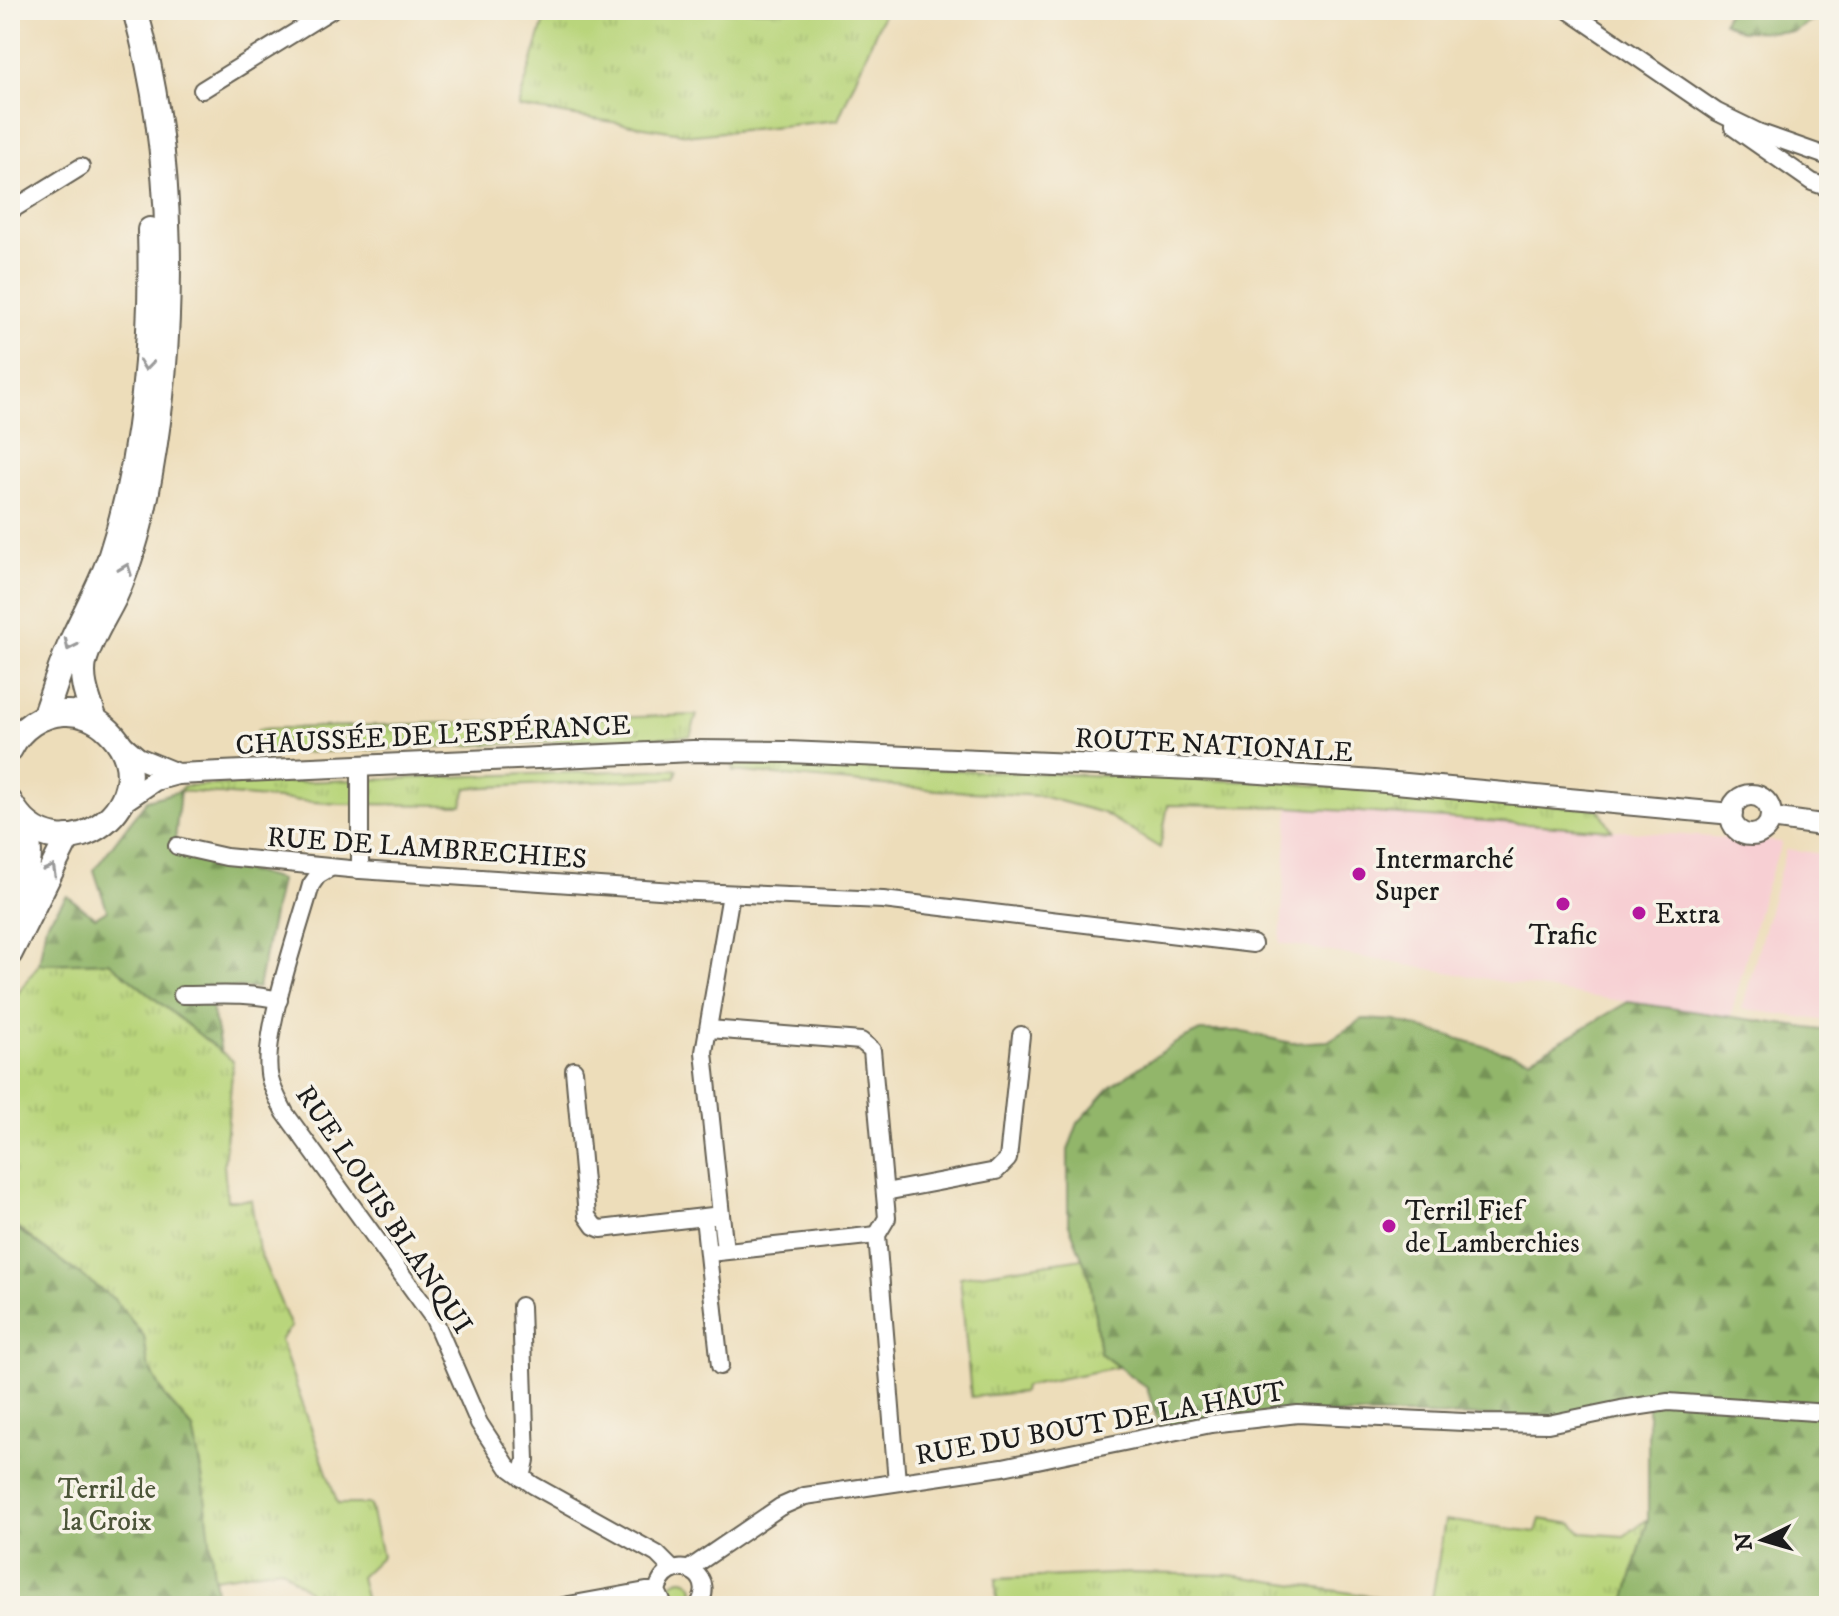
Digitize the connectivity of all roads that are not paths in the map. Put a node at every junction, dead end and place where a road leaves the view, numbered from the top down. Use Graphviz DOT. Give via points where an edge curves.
graph roads {
  1 [pos="120,10"];
  2 [pos="135,10"];
  3 [pos="331,10"];
  4 [pos="1568,10"];
  5 [pos="202,90"];
  6 [pos="1717,112"];
  7 [pos="1815,153"];
  8 [pos="1790,166"];
  9 [pos="81,167"];
  10 [pos="1825,187"];
  11 [pos="10,211"];
  12 [pos="44,717"];
  13 [pos="95,720"];
  14 [pos="116,739"];
  15 [pos="10,749"];
  16 [pos="693,751"];
  17 [pos="358,764"];
  18 [pos="177,774"];
  19 [pos="121,803"];
  20 [pos="12,806"];
  21 [pos="1829,826"];
  22 [pos="68,837"];
  23 [pos="177,846"];
  24 [pos="330,868"];
  25 [pos="360,870"];
  26 [pos="731,894"];
  27 [pos="10,907"];
  28 [pos="1253,944"];
  29 [pos="10,953"];
  30 [pos="182,995"];
  31 [pos="279,1000"];
  32 [pos="709,1029"];
  33 [pos="1021,1035"];
  34 [pos="574,1070"];
  35 [pos="885,1192"];
  36 [pos="712,1216"];
  37 [pos="877,1235"];
  38 [pos="717,1251"];
  39 [pos="521,1306"];
  40 [pos="720,1366"];
  41 [pos="1829,1413"];
  42 [pos="522,1478"];
  43 [pos="897,1482"];
  44 [pos="681,1570"];
  45 [pos="660,1598"];
  46 [pos="700,1605"];
  47 [pos="563,1606"];
  1 -- 12 [label="highway, one-way" via="135,73 150,226 146,360 132,466 112,553"];
  13 -- 2 [label="highway, one-way" via="83,686 84,663 129,565 140,525 167,336 160,148"];
  3 -- 5 [label="street"];
  4 -- 6 [label="street"];
  6 -- 7 [label="street"];
  6 -- 8 [label="street"];
  7 -- 8 [label="street" via="1791,156"];
  7 -- 10 [label="street" via="1813,172"];
  8 -- 10 [label="street"];
  9 -- 11 [label="street"];
  12 -- 13 [label="highway" via="71,713"];
  12 -- 15 [label="highway" via="21,732"];
  13 -- 14 [label="highway"];
  14 -- 18 [label="main road" via="138,758"];
  14 -- 19 [label="highway" via="128,774"];
  16 -- 17 [label="main road, CHAUSSÉE DE L'ESPÉRANCE"];
  16 -- 21 [label="main road, ROUTE NATIONALE" via="1219,770 1732,814 1739,799 1755,795 1769,806 1771,818"];
  17 -- 18 [label="main road, CHAUSSÉE DE L'ESPÉRANCE"];
  17 -- 25 [label="street"];
  18 -- 19 [label="main road" via="155,780"];
  19 -- 22 [label="highway" via="101,826"];
  20 -- 22 [label="highway" via="39,831"];
  20 -- 27 [label="highway" via="28,833 29,864"];
  29 -- 22 [label="highway, one-way"];
  23 -- 24 [label="street, RUE DE LAMBRECHIES"];
  24 -- 25 [label="street, RUE DE LAMBRECHIES"];
  24 -- 31 [label="street, RUE LOUIS BLANQUI" via="311,885"];
  25 -- 26 [label="street, RUE DE LAMBRECHIES"];
  26 -- 28 [label="street, RUE DE LAMBRECHIES" via="883,900"];
  26 -- 32 [label="street"];
  30 -- 31 [label="street"];
  31 -- 42 [label="street, RUE LOUIS BLANQUI" via="269,1060 281,1105 434,1319 479,1423 502,1459"];
  32 -- 35 [label="street" via="867,1044 872,1050"];
  32 -- 36 [label="street" via="704,1052"];
  33 -- 35 [label="street" via="1008,1159 996,1171"];
  34 -- 36 [label="street" via="590,1222 601,1229"];
  35 -- 37 [label="street" via="887,1218"];
  36 -- 38 [label="street"];
  37 -- 38 [label="street"];
  37 -- 43 [label="street"];
  38 -- 40 [label="street"];
  39 -- 42 [label="street, RUE LOUIS BLANQUI" via="526,1460"];
  41 -- 43 [label="street, RUE DU BOUT DE LA HAUT" via="1668,1402 1548,1424 1298,1414 1211,1424 1003,1467"];
  42 -- 44 [label="street, RUE LOUIS BLANQUI"];
  43 -- 44 [label="street, RUE DU BOUT DE LA HAUT" via="805,1496"];
  44 -- 45 [label="street, RUE DU BOUT DE LA HAUT" via="661,1579"];
  44 -- 46 [label="street" via="699,1576 704,1592"];
  45 -- 47 [label="street" via="646,1591"];
}
